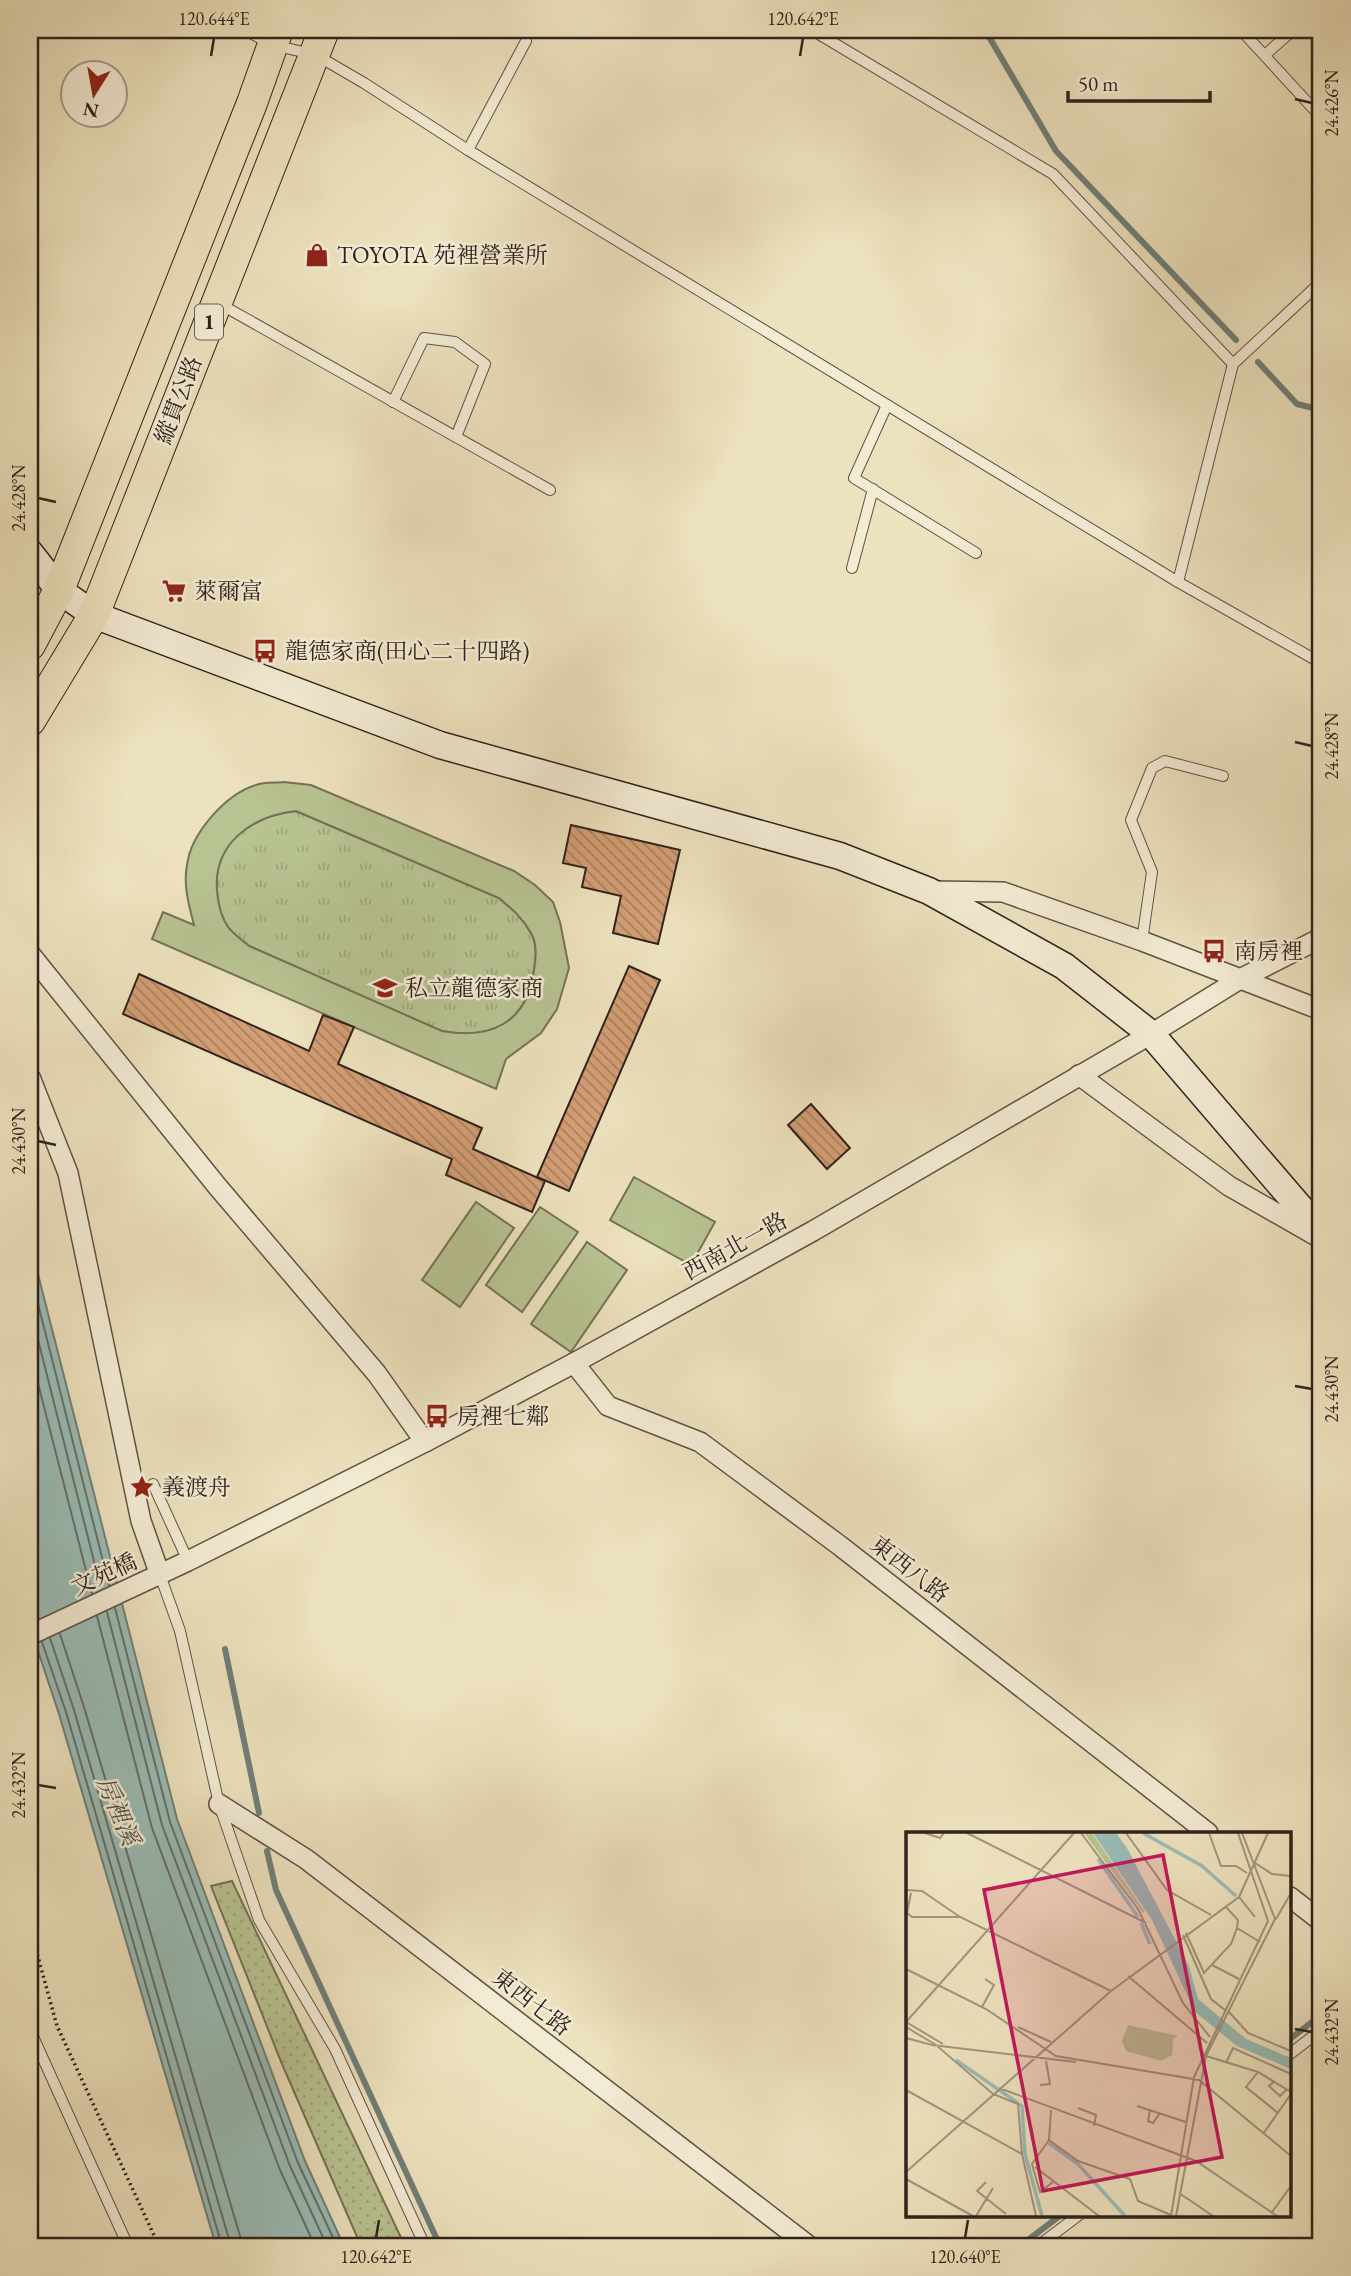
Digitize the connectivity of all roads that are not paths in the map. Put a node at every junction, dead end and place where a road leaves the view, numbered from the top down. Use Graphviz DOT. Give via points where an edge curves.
graph roads {
  1 [pos="245,30"];
  2 [pos="812,30"];
  3 [pos="1241,30"];
  4 [pos="1293,30"];
  5 [pos="276,37"];
  6 [pos="526,41"];
  7 [pos="320,42"];
  8 [pos="1265,55"];
  9 [pos="1321,117"];
  10 [pos="468,150"];
  11 [pos="1321,282"];
  12 [pos="216,302"];
  13 [pos="1233,364"];
  14 [pos="393,402"];
  15 [pos="887,405"];
  16 [pos="456,437"];
  17 [pos="873,489"];
  18 [pos="550,490"];
  19 [pos="976,553"];
  20 [pos="30,554"];
  21 [pos="852,568"];
  22 [pos="1178,582"];
  23 [pos="59,590"];
  24 [pos="94,615"];
  25 [pos="30,645"];
  26 [pos="1321,663"];
  27 [pos="30,721"];
  28 [pos="1223,776"];
  29 [pos="929,891"];
  30 [pos="1321,938"];
  31 [pos="1142,941"];
  32 [pos="30,954"];
  33 [pos="1240,979"];
  34 [pos="1321,1010"];
  35 [pos="1151,1034"];
  36 [pos="1079,1074"];
  37 [pos="30,1077"];
  38 [pos="1321,1232"];
  39 [pos="1321,1238"];
  40 [pos="574,1363"];
  41 [pos="425,1443"];
  42 [pos="153,1484"];
  43 [pos="188,1561"];
  44 [pos="160,1575"];
  45 [pos="30,1635"];
  46 [pos="219,1804"];
  47 [pos="1207,1832"];
  48 [pos="1292,1899"];
  49 [pos="1321,1921"];
  50 [pos="30,2030"];
  51 [pos="1321,2030"];
  52 [pos="1292,2052"];
  53 [pos="1078,2216"];
  54 [pos="128,2246"];
  55 [pos="425,2246"];
  56 [pos="809,2246"];
  57 [pos="1038,2246"];
  1 -- 5 [label="lane"];
  2 -- 13 [label="lane" via="1053,174"];
  3 -- 8 [label="lane"];
  4 -- 8 [label="lane"];
  5 -- 7 [label="lane"];
  5 -- 23 [label="main road, 縱貫公路 / 1"];
  6 -- 10 [label="lane"];
  7 -- 10 [label="lane" via="364,83"];
  7 -- 12 [label="main road, 縱貫公路 / 1"];
  8 -- 9 [label="lane"];
  10 -- 15 [label="lane"];
  11 -- 13 [label="lane"];
  12 -- 14 [label="lane"];
  12 -- 24 [label="main road, 縱貫公路 / 1"];
  13 -- 22 [label="lane"];
  14 -- 16 [label="lane"];
  14 -- 16 [label="lane" via="424,338 455,342 485,364"];
  15 -- 17 [label="lane" via="855,478"];
  15 -- 22 [label="lane"];
  16 -- 18 [label="lane"];
  17 -- 19 [label="lane"];
  17 -- 21 [label="lane"];
  20 -- 23 [label="main road"];
  22 -- 26 [label="lane"];
  23 -- 24 [label="main road"];
  23 -- 25 [label="main road, 縱貫公路 / 1"];
  24 -- 27 [label="main road, 縱貫公路 / 1"];
  24 -- 29 [label="main road" via="440,745 841,856"];
  28 -- 31 [label="lane" via="1165,761 1152,768 1131,820 1152,872"];
  29 -- 31 [label="street" via="1003,892"];
  29 -- 35 [label="main road" via="1064,966"];
  30 -- 33 [label="street, 西南北一路"];
  31 -- 33 [label="street"];
  32 -- 41 [label="street" via="217,1186 377,1374"];
  33 -- 34 [label="street"];
  33 -- 35 [label="street, 西南北一路"];
  35 -- 36 [label="street, 西南北一路"];
  35 -- 38 [label="main road"];
  36 -- 39 [label="street" via="1229,1186"];
  36 -- 40 [label="street, 西南北一路" via="813,1231"];
  37 -- 44 [label="street" via="68,1173 141,1521"];
  40 -- 41 [label="street, 西南北一路"];
  40 -- 47 [label="street, 東西八路" via="608,1405 700,1442"];
  41 -- 43 [label="street, 西南北一路"];
  42 -- 43 [label="lane"];
  43 -- 44 [label="street, 西南北一路"];
  44 -- 45 [label="street, 文苑橋"];
  44 -- 46 [label="lane" via="180,1631"];
  46 -- 55 [label="lane" via="259,1920 335,2049"];
  46 -- 56 [label="street, 東西七路" via="306,1859"];
  48 -- 49 [label="street"];
  50 -- 54 [label="lane"];
  51 -- 52 [label="lane"];
  53 -- 57 [label="lane"];
}
